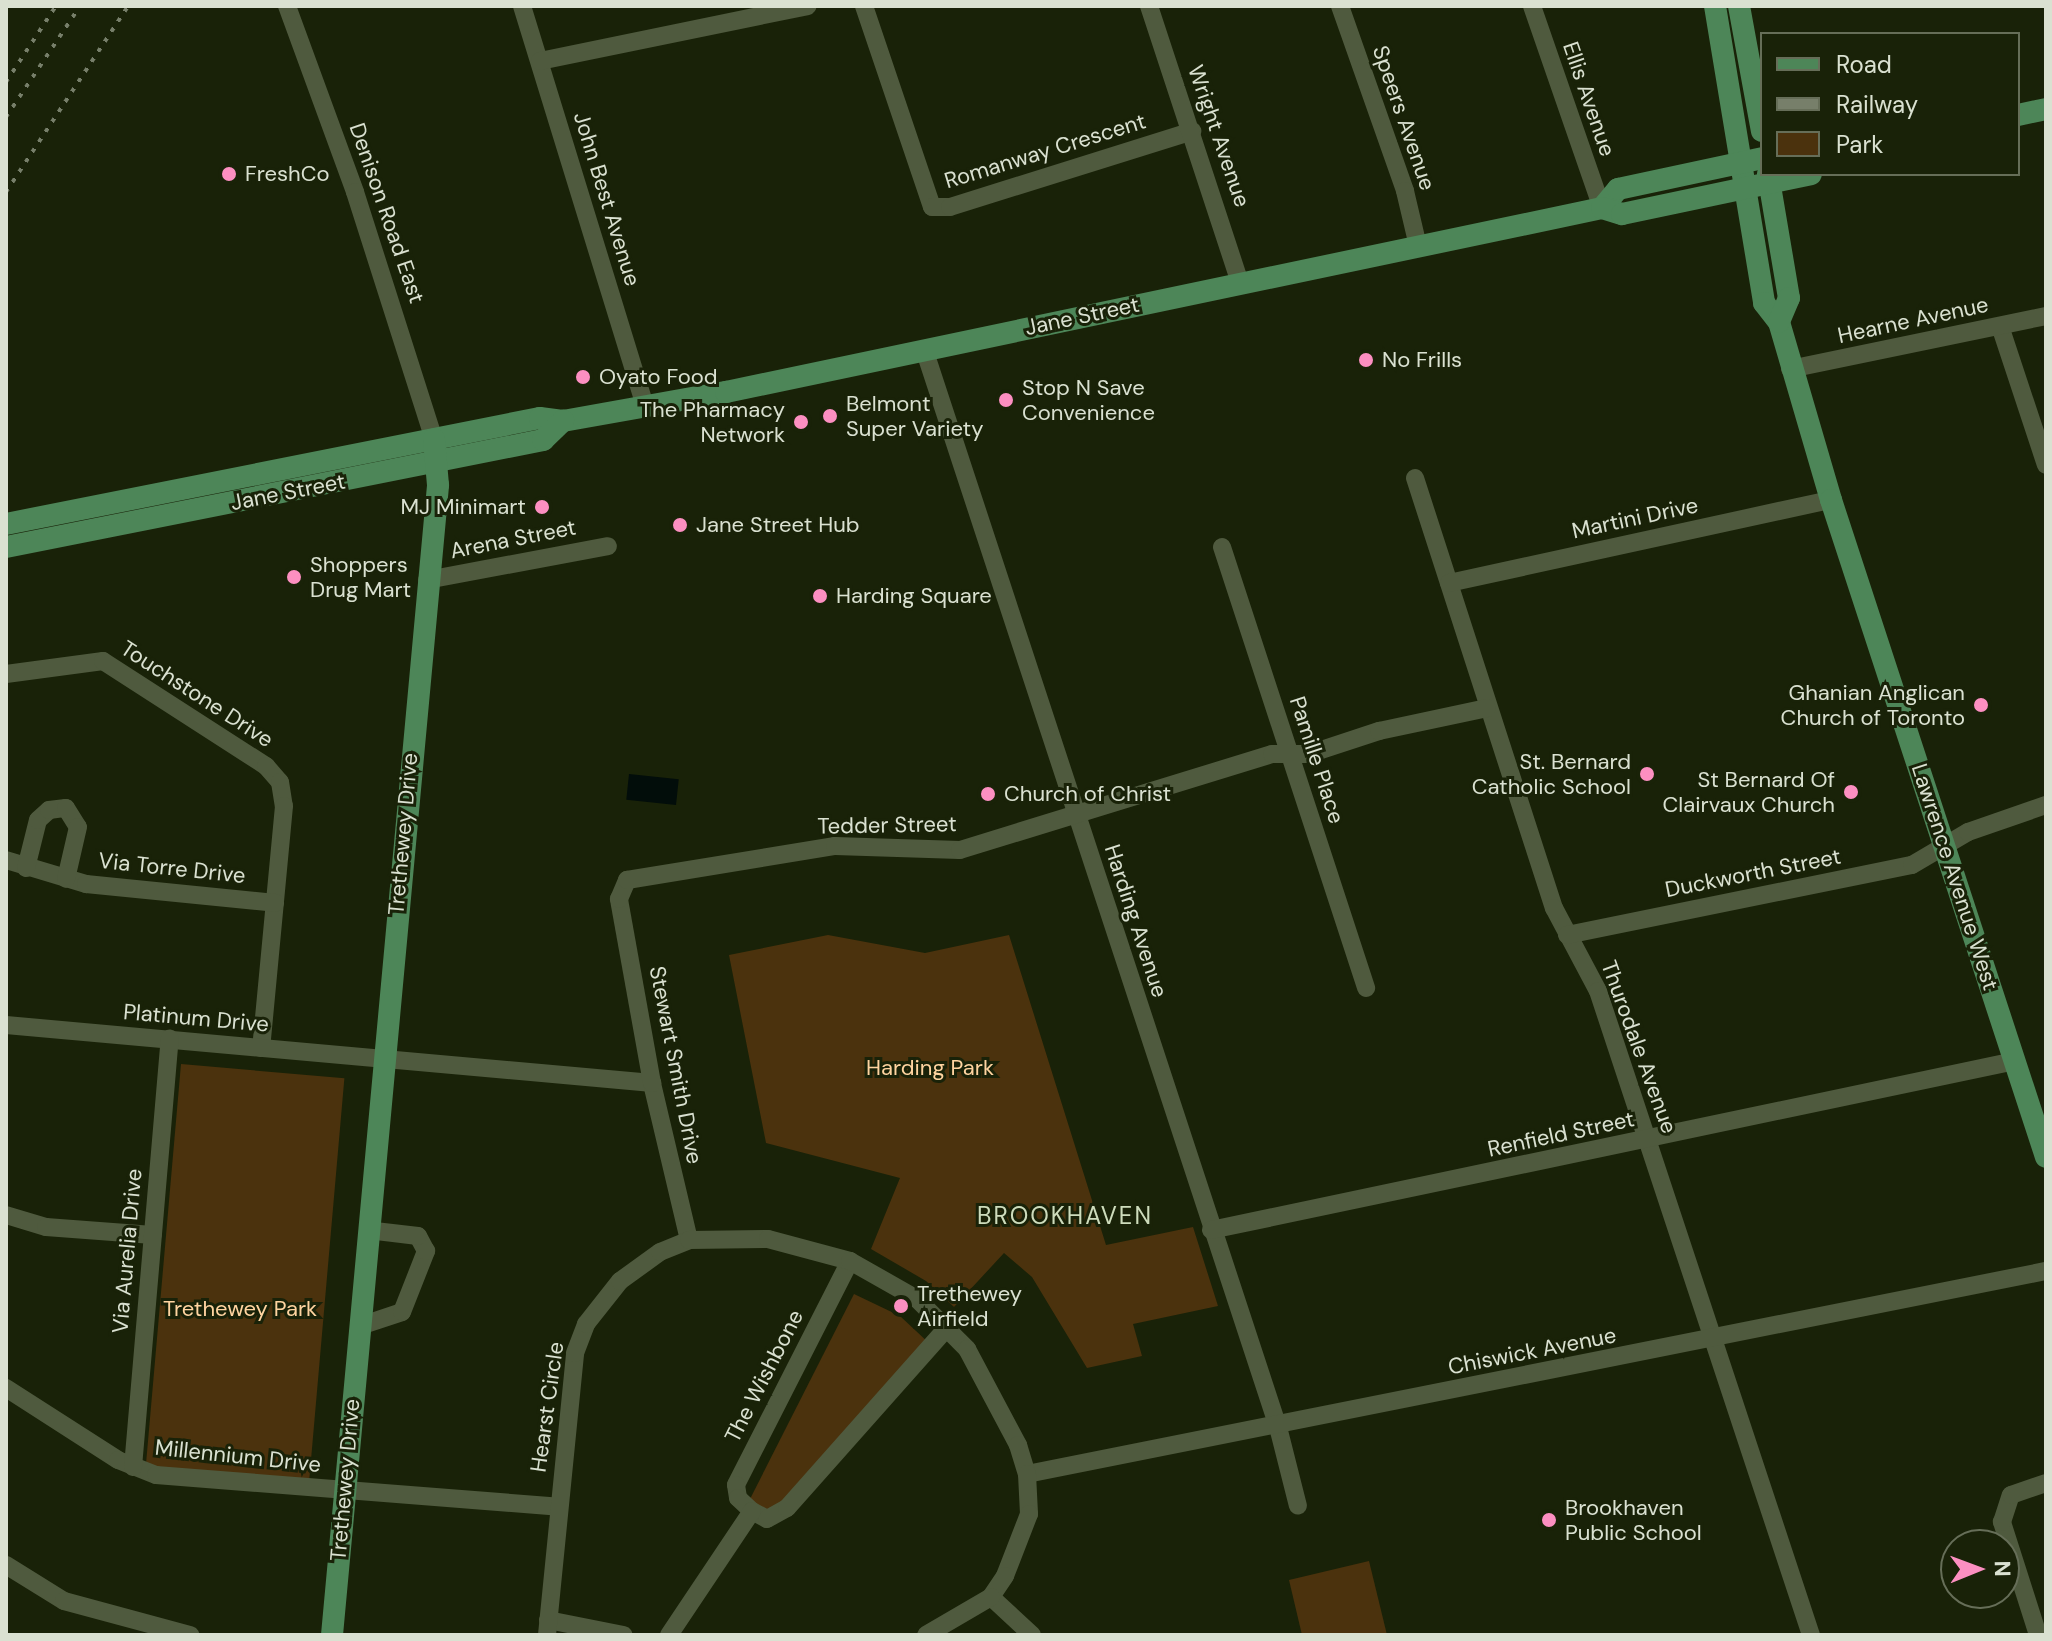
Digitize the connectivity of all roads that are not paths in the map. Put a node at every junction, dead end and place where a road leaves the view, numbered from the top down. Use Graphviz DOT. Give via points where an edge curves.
graph roads {
  1 [pos="287,6"];
  2 [pos="522,6"];
  3 [pos="807,6"];
  4 [pos="864,6"];
  5 [pos="1149,6"];
  6 [pos="1340,6"];
  7 [pos="1532,6"];
  8 [pos="1715,6"];
  9 [pos="1739,6"];
  10 [pos="540,61"];
  11 [pos="2046,109"];
  12 [pos="2020,115"];
  13 [pos="1760,120"];
  14 [pos="1192,131"];
  15 [pos="1760,158"];
  16 [pos="1739,163"];
  17 [pos="1794,176"];
  18 [pos="1769,179"];
  19 [pos="1743,189"];
  20 [pos="1602,208"];
  21 [pos="1418,246"];
  22 [pos="1240,282"];
  23 [pos="2046,316"];
  24 [pos="1779,322"];
  25 [pos="2000,326"];
  26 [pos="925,352"];
  27 [pos="1790,369"];
  28 [pos="645,406"];
  29 [pos="563,421"];
  30 [pos="434,439"];
  31 [pos="439,463"];
  32 [pos="2046,465"];
  33 [pos="1415,478"];
  34 [pos="1831,500"];
  35 [pos="6,524"];
  36 [pos="608,546"];
  37 [pos="6,547"];
  38 [pos="1222,547"];
  39 [pos="427,580"];
  40 [pos="1449,583"];
  41 [pos="6,674"];
  42 [pos="1487,708"];
  43 [pos="1290,754"];
  44 [pos="2044,811"];
  45 [pos="1076,812"];
  46 [pos="1945,847"];
  47 [pos="6,860"];
  48 [pos="26,868"];
  49 [pos="66,879"];
  50 [pos="619,899"];
  51 [pos="275,903"];
  52 [pos="1567,935"];
  53 [pos="1366,988"];
  54 [pos="6,1025"];
  55 [pos="170,1039"];
  56 [pos="261,1048"];
  57 [pos="382,1057"];
  58 [pos="2015,1061"];
  59 [pos="652,1083"];
  60 [pos="1647,1140"];
  61 [pos="2046,1157"];
  62 [pos="6,1215"];
  63 [pos="368,1230"];
  64 [pos="1211,1230"];
  65 [pos="153,1235"];
  66 [pos="689,1240"];
  67 [pos="850,1261"];
  68 [pos="2046,1271"];
  69 [pos="360,1326"];
  70 [pos="947,1328"];
  71 [pos="1713,1339"];
  72 [pos="6,1388"];
  73 [pos="1278,1427"];
  74 [pos="133,1467"];
  75 [pos="1027,1474"];
  76 [pos="2046,1483"];
  77 [pos="344,1491"];
  78 [pos="1298,1506"];
  79 [pos="559,1507"];
  80 [pos="752,1511"];
  81 [pos="6,1565"];
  82 [pos="991,1597"];
  83 [pos="548,1627"];
  84 [pos="190,1635"];
  85 [pos="332,1635"];
  86 [pos="624,1635"];
  87 [pos="669,1635"];
  88 [pos="926,1635"];
  89 [pos="1032,1635"];
  90 [pos="1811,1635"];
  91 [pos="2038,1635"];
  1 -- 30 [label="street, Denison Road East" via="355,192"];
  2 -- 10 [label="street, John Best Avenue"];
  3 -- 10 [label="street"];
  4 -- 14 [label="street, Romanway Crescent" via="932,207 950,207"];
  5 -- 14 [label="street, Wright Avenue"];
  6 -- 21 [label="street, Speers Avenue" via="1405,191"];
  7 -- 20 [label="street, Ellis Avenue"];
  8 -- 16 [label="main road, Lawrence Avenue West"];
  9 -- 13 [label="main road"];
  10 -- 28 [label="street, John Best Avenue"];
  11 -- 12 [label="main road"];
  14 -- 22 [label="street, Wright Avenue"];
  15 -- 16 [label="main road, Jane Street"];
  16 -- 19 [label="main road, Lawrence Avenue West"];
  16 -- 20 [label="main road, Jane Street" via="1618,189"];
  17 -- 18 [label="main road, Jane Street"];
  18 -- 19 [label="main road, Jane Street"];
  18 -- 24 [label="main road, Lawrence Avenue West" via="1789,298"];
  19 -- 20 [label="main road, Jane Street" via="1622,214"];
  19 -- 24 [label="main road, Lawrence Avenue West" via="1764,303"];
  20 -- 21 [label="main road, Jane Street"];
  21 -- 22 [label="main road, Jane Street"];
  22 -- 26 [label="main road, Jane Street"];
  23 -- 25 [label="street, Hearne Avenue"];
  24 -- 27 [label="main road, Lawrence Avenue West"];
  25 -- 27 [label="street, Hearne Avenue"];
  25 -- 32 [label="street"];
  26 -- 28 [label="main road, Jane Street"];
  26 -- 45 [label="street, Harding Avenue"];
  27 -- 34 [label="main road, Lawrence Avenue West"];
  28 -- 29 [label="main road, Jane Street"];
  29 -- 30 [label="main road, Jane Street" via="540,418"];
  29 -- 31 [label="main road, Jane Street" via="543,440"];
  30 -- 31 [label="main road, Trethewey Drive"];
  30 -- 35 [label="main road, Jane Street"];
  31 -- 37 [label="main road, Jane Street"];
  31 -- 39 [label="main road, Trethewey Drive"];
  33 -- 40 [label="street, Thurodale Avenue"];
  34 -- 40 [label="street, Martini Drive"];
  34 -- 46 [label="main road, Lawrence Avenue West"];
  36 -- 39 [label="street, Arena Street"];
  38 -- 43 [label="street, Pamille Place"];
  39 -- 57 [label="main road, Trethewey Drive"];
  40 -- 42 [label="street, Thurodale Avenue"];
  41 -- 51 [label="street, Touchstone Drive" via="103,661 266,766 282,785 284,806"];
  42 -- 43 [label="street, Tedder Street"];
  42 -- 52 [label="street, Thurodale Avenue"];
  43 -- 45 [label="street, Tedder Street" via="1272,754"];
  43 -- 53 [label="street, Pamille Place"];
  44 -- 46 [label="street, Duckworth Street" via="1968,832"];
  45 -- 50 [label="street, Tedder Street" via="960,850 835,846 638,875 627,880"];
  45 -- 64 [label="street, Harding Avenue"];
  46 -- 52 [label="street, Duckworth Street" via="1912,865"];
  46 -- 58 [label="main road, Lawrence Avenue West"];
  47 -- 48 [label="street, Via Torre Drive"];
  48 -- 49 [label="street, Via Torre Drive"];
  48 -- 49 [label="street, Via Torre Drive" via="38,820 49,810 66,808 78,827"];
  49 -- 51 [label="street, Via Torre Drive"];
  50 -- 59 [label="street, Stewart Smith Drive"];
  51 -- 56 [label="street, Touchstone Drive"];
  52 -- 60 [label="street, Thurodale Avenue" via="1598,991"];
  54 -- 55 [label="street, Platinum Drive"];
  55 -- 56 [label="street, Platinum Drive"];
  55 -- 65 [label="street, Via Aurelia Drive"];
  56 -- 57 [label="street, Platinum Drive"];
  57 -- 59 [label="street" via="409,1064"];
  57 -- 63 [label="main road, Trethewey Drive"];
  58 -- 60 [label="street, Renfield Street"];
  58 -- 61 [label="main road, Lawrence Avenue West"];
  59 -- 66 [label="street, Stewart Smith Drive"];
  60 -- 64 [label="street, Renfield Street"];
  60 -- 71 [label="street, Thurodale Avenue"];
  62 -- 65 [label="street" via="46,1227"];
  63 -- 69 [label="main road, Trethewey Drive"];
  63 -- 69 [label="street" via="418,1236 426,1251 402,1312"];
  64 -- 73 [label="street, Harding Avenue"];
  65 -- 74 [label="street, Via Aurelia Drive"];
  66 -- 67 [label="street, Hearst Circle" via="768,1239"];
  66 -- 79 [label="street, Hearst Circle" via="633,1270 586,1324 575,1353"];
  67 -- 70 [label="street, Hearst Circle" via="917,1299"];
  67 -- 80 [label="street, The Wishbone" via="736,1485 738,1498"];
  68 -- 71 [label="street, Chiswick Avenue"];
  69 -- 77 [label="main road, Trethewey Drive"];
  70 -- 75 [label="street, Hearst Circle" via="994,1393"];
  70 -- 80 [label="street" via="787,1508 767,1519"];
  71 -- 73 [label="street, Chiswick Avenue"];
  71 -- 90 [label="street, Thurodale Avenue"];
  72 -- 74 [label="street, Millennium Drive"];
  73 -- 75 [label="street, Chiswick Avenue"];
  73 -- 78 [label="street, Harding Avenue"];
  74 -- 77 [label="street, Millennium Drive" via="156,1475"];
  75 -- 82 [label="street, Hearst Circle" via="1029,1514 1023,1538"];
  76 -- 91 [label="street" via="2011,1495 2002,1522"];
  77 -- 79 [label="street"];
  77 -- 85 [label="main road, Trethewey Drive"];
  79 -- 83 [label="street, Hearst Circle"];
  80 -- 87 [label="street"];
  81 -- 84 [label="street" via="64,1601"];
  82 -- 88 [label="street"];
  82 -- 89 [label="street"];
  83 -- 86 [label="street, Hearst Circle"];
}
